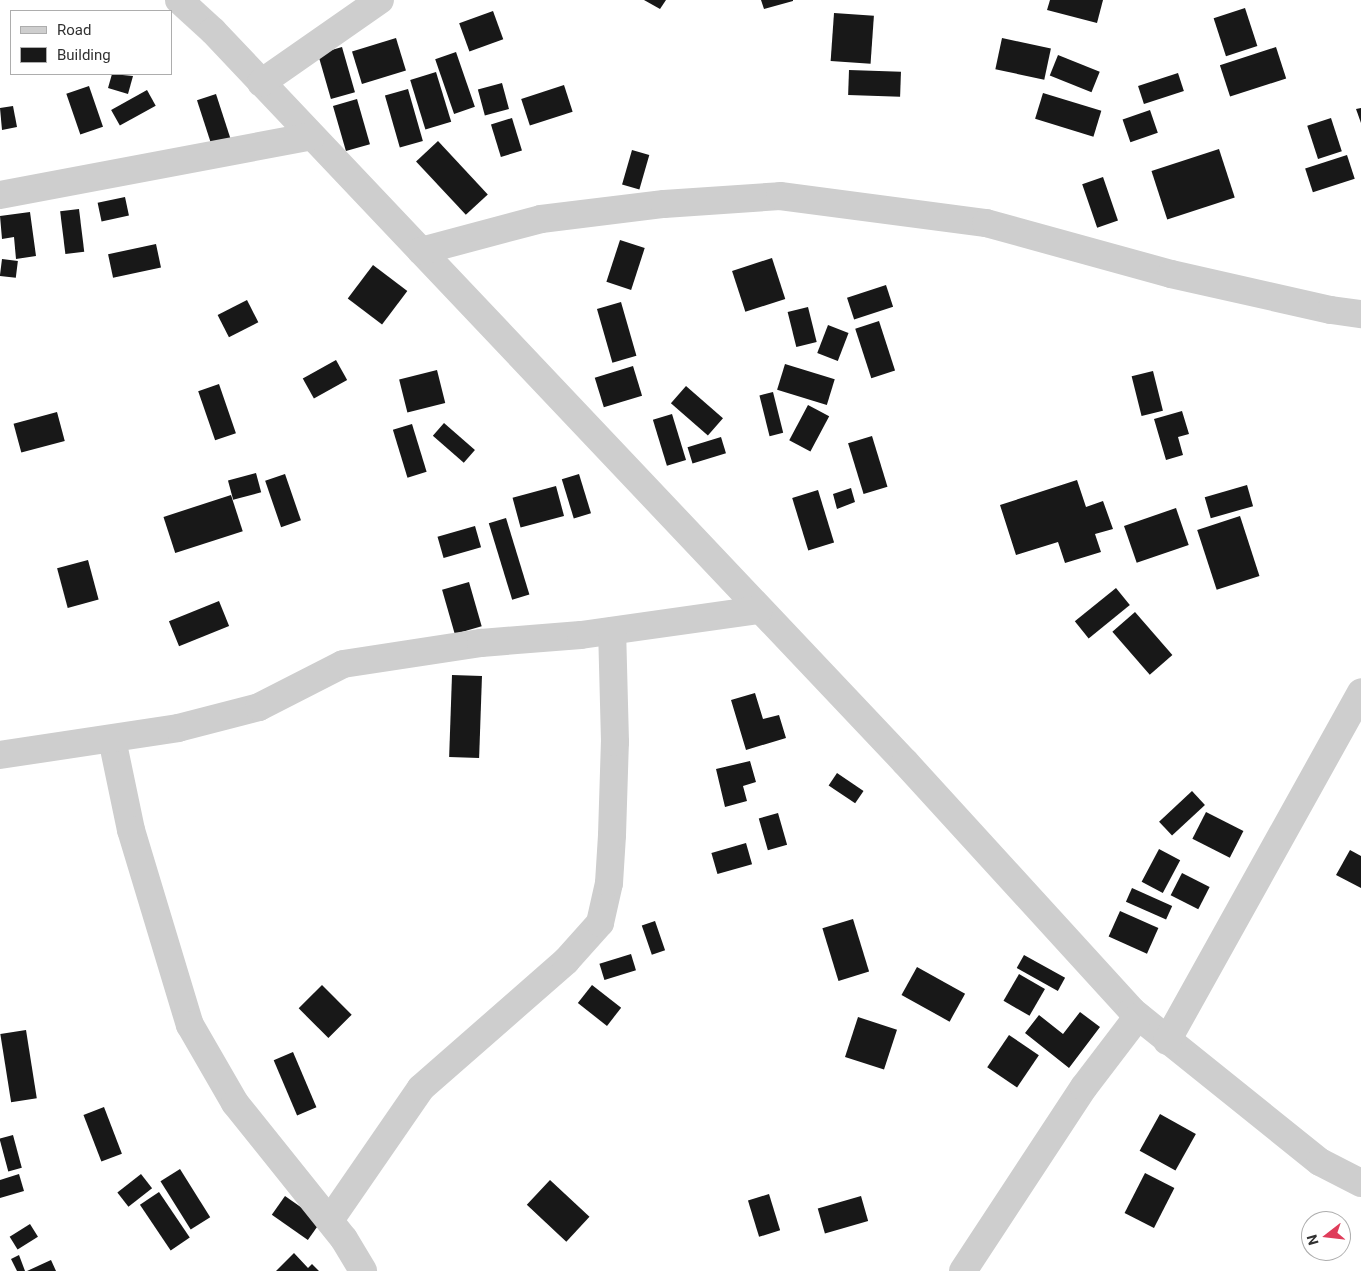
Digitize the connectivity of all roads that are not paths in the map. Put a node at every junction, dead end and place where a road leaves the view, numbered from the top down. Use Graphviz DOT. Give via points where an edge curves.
graph roads {
  1 [pos="179,0"];
  2 [pos="380,0"];
  3 [pos="261,83"];
  4 [pos="311,136"];
  5 [pos="0,195"];
  6 [pos="421,251"];
  7 [pos="1361,314"];
  8 [pos="759,610"];
  9 [pos="612,631"];
  10 [pos="1361,692"];
  11 [pos="112,739"];
  12 [pos="0,755"];
  13 [pos="1138,1016"];
  14 [pos="1167,1041"];
  15 [pos="1361,1183"];
  16 [pos="330,1220"];
  17 [pos="364,1271"];
  18 [pos="963,1271"];
  1 -- 3 [label="street"];
  2 -- 3 [label="street"];
  3 -- 4 [label="street"];
  4 -- 5 [label="street"];
  4 -- 6 [label="street"];
  6 -- 7 [label="street" via="541,220 664,204 780,196 986,224 1171,274"];
  6 -- 8 [label="street"];
  8 -- 9 [label="street"];
  8 -- 13 [label="street" via="905,762"];
  9 -- 11 [label="street" via="481,643 343,664 259,707 178,728"];
  9 -- 16 [label="street" via="615,742 612,835 609,883 600,923 566,961 421,1088"];
  10 -- 14 [label="street"];
  11 -- 12 [label="street"];
  11 -- 16 [label="street" via="131,830 190,1025 235,1103"];
  13 -- 14 [label="street"];
  13 -- 18 [label="street" via="1084,1087"];
  14 -- 15 [label="street" via="1320,1162"];
  16 -- 17 [label="street"];
}
